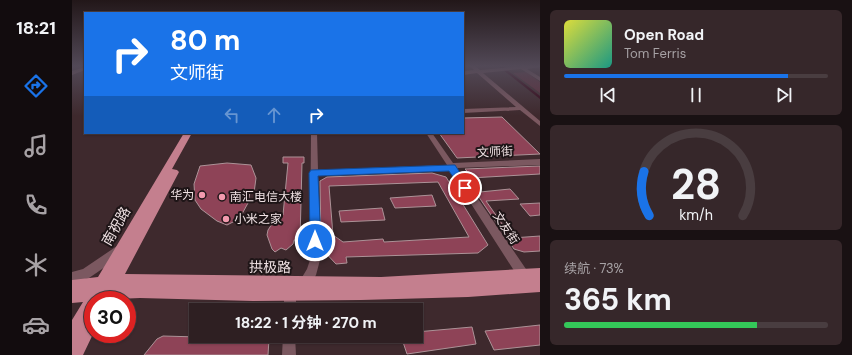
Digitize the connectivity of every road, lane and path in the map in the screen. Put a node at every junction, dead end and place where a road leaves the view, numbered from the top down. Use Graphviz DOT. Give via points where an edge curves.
graph roads {
  1 [pos="493,83"];
  2 [pos="523,108"];
  3 [pos="464,111"];
  4 [pos="540,120"];
  5 [pos="540,124"];
  6 [pos="187,134"];
  7 [pos="193,134"];
  8 [pos="314,134"];
  9 [pos="430,134"];
  10 [pos="540,162"];
  11 [pos="451,167"];
  12 [pos="314,173"];
  13 [pos="129,236"];
  14 [pos="540,275"];
  15 [pos="72,276"];
  16 [pos="524,276"];
  17 [pos="304,284"];
  18 [pos="540,285"];
  19 [pos="72,287"];
  20 [pos="105,290"];
  21 [pos="290,294"];
  22 [pos="72,296"];
  23 [pos="290,303"];
  24 [pos="72,335"];
  25 [pos="84,336"];
  26 [pos="289,343"];
  27 [pos="74,355"];
  28 [pos="289,355"];
  1 -- 2 [label="street"];
  2 -- 3 [label="street"];
  2 -- 4 [label="street"];
  2 -- 5 [label="street"];
  6 -- 13 [label="main road, 南祝路"];
  7 -- 20 [label="main road, 南祝路"];
  8 -- 12 [label="street"];
  9 -- 11 [label="street, 文友街"];
  10 -- 11 [label="street, 文师街"];
  11 -- 12 [label="street, 文师街"];
  11 -- 16 [label="street, 文友街"];
  12 -- 17 [label="street" via="315,260"];
  13 -- 15 [label="street" via="114,256 84,274"];
  13 -- 20 [label="main road, 南祝路"];
  14 -- 16 [label="main road, 拱极路"];
  16 -- 17 [label="main road, 拱极路" via="381,284"];
  17 -- 20 [label="main road, 拱极路"];
  18 -- 21 [label="main road, 拱极路" via="439,292"];
  19 -- 20 [label="main road, 拱极路"];
  20 -- 21 [label="main road, 拱极路"];
  20 -- 22 [label="main road, 拱极路"];
  20 -- 24 [label="main road, 南祝路"];
  21 -- 23 [label="street"];
  25 -- 27 [label="main road"];
  26 -- 28 [label="street"];
}
